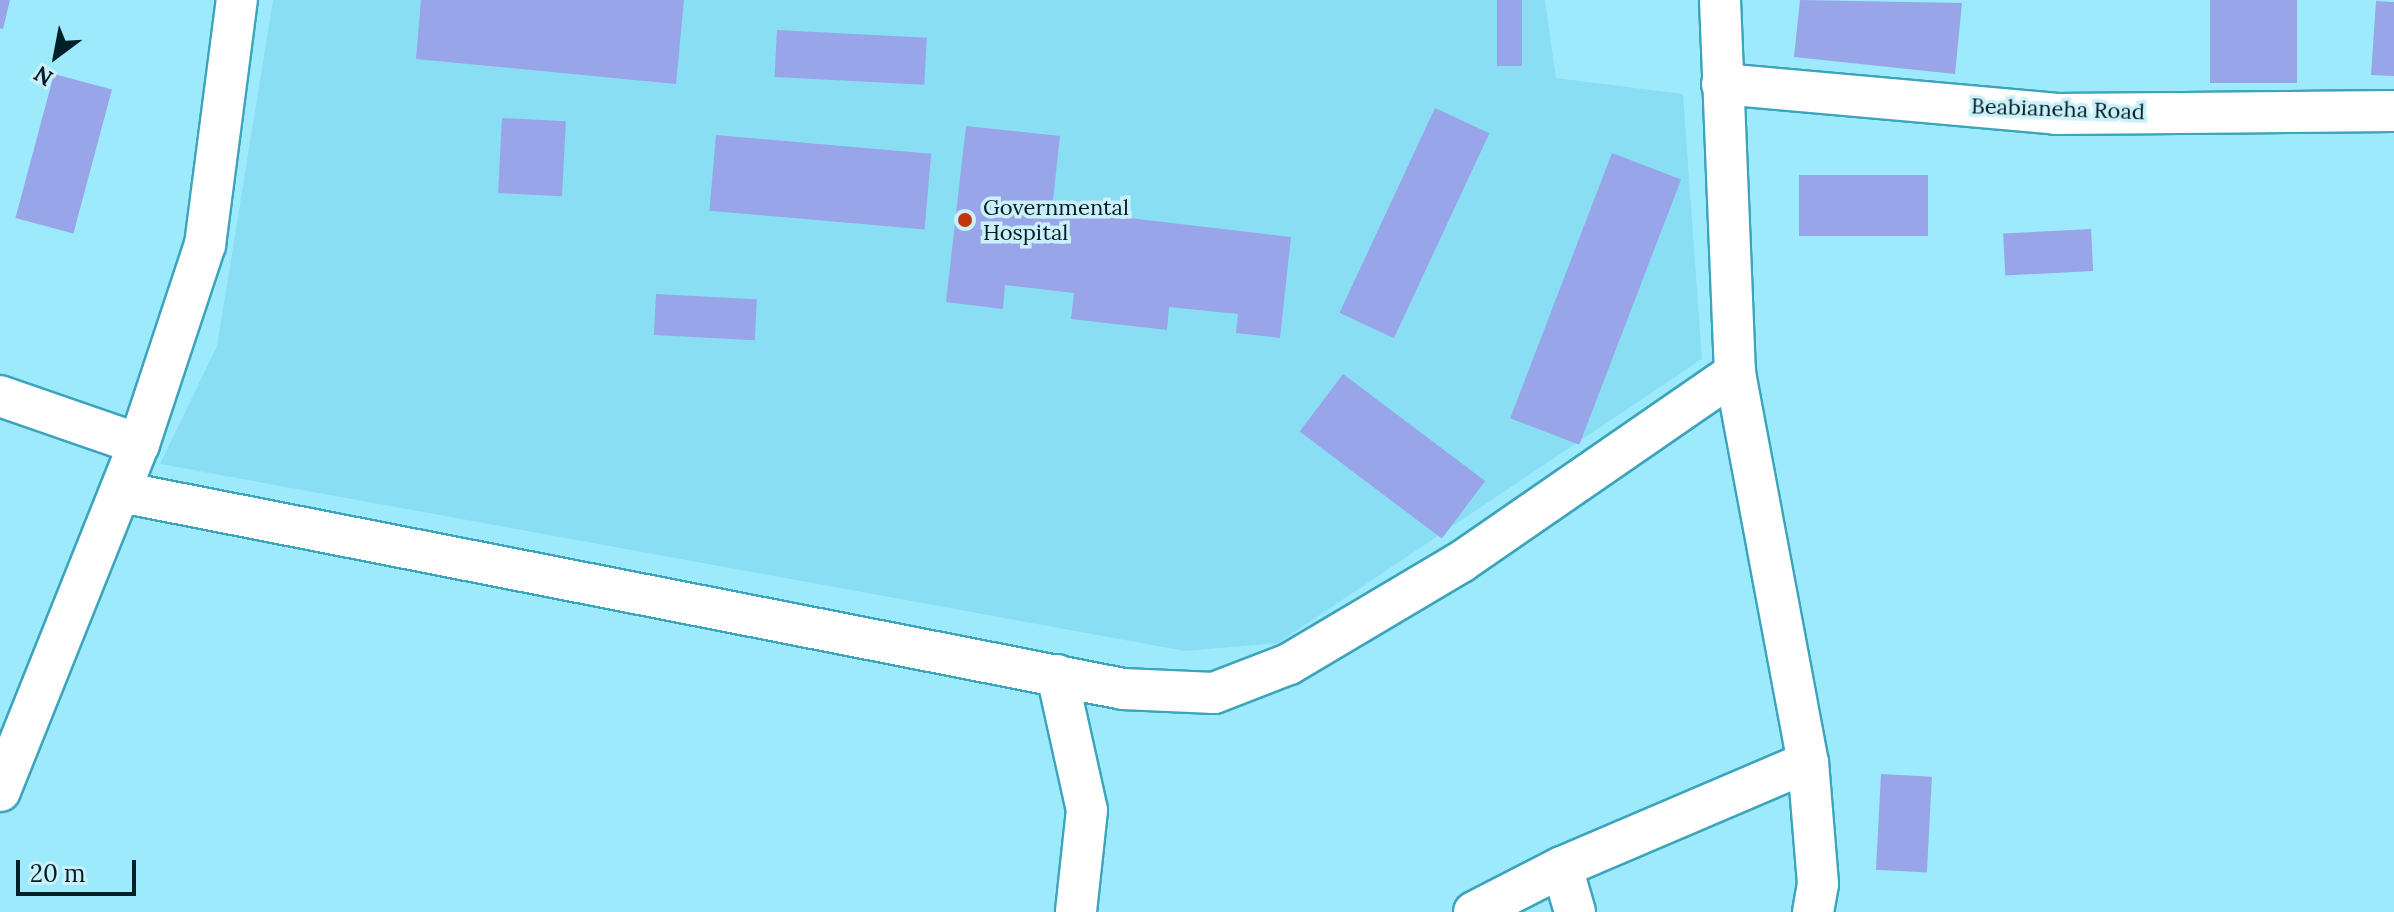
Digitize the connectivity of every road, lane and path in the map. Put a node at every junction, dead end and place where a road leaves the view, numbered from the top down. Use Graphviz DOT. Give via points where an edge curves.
graph roads {
  1 [pos="237,0"];
  2 [pos="1720,0"];
  3 [pos="1722,84"];
  4 [pos="2394,111"];
  5 [pos="1735,373"];
  6 [pos="0,396"];
  7 [pos="139,444"];
  8 [pos="121,492"];
  9 [pos="1057,675"];
  10 [pos="1808,762"];
  11 [pos="0,791"];
  12 [pos="1562,867"];
  13 [pos="1076,912"];
  14 [pos="1474,912"];
  15 [pos="1575,912"];
  16 [pos="1813,912"];
  1 -- 7 [label="street" via="205,245"];
  2 -- 3 [label="street"];
  3 -- 4 [label="street, Beabianeha Road" via="2055,114"];
  3 -- 5 [label="street"];
  5 -- 9 [label="street" via="1461,562 1289,664 1214,693 1123,689"];
  5 -- 10 [label="street"];
  6 -- 7 [label="street"];
  7 -- 8 [label="street"];
  8 -- 9 [label="street"];
  8 -- 11 [label="street" via="85,569"];
  9 -- 13 [label="street" via="1087,810"];
  10 -- 12 [label="street"];
  10 -- 16 [label="street" via="1818,884"];
  12 -- 14 [label="street"];
  12 -- 15 [label="street"];
}
